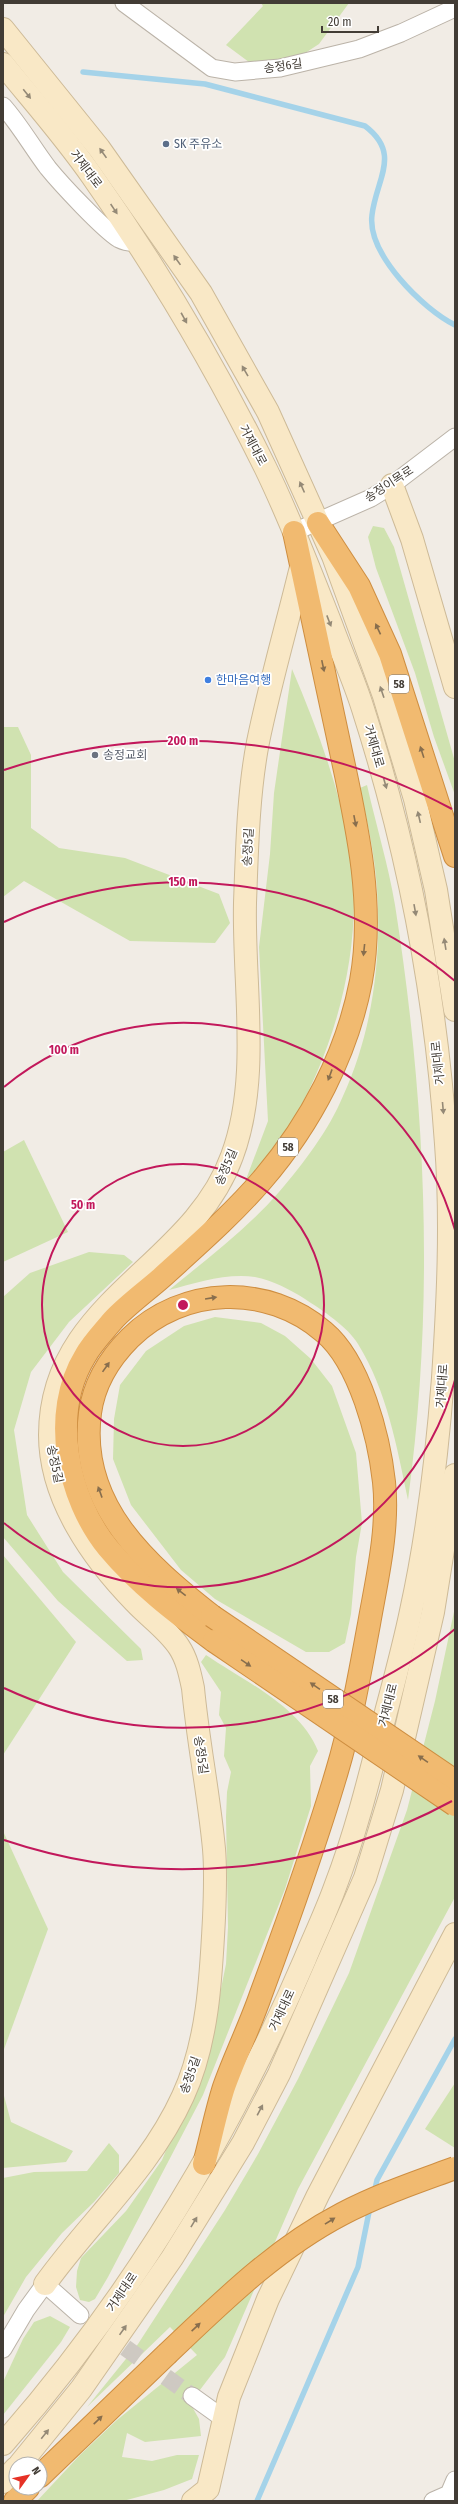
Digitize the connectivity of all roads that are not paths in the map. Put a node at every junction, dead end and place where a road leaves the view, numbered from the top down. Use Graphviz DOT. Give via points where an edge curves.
graph roads {
  1 [pos="124,3"];
  2 [pos="455,8"];
  3 [pos="3,30"];
  4 [pos="3,64"];
  5 [pos="3,106"];
  6 [pos="136,242"];
  7 [pos="455,437"];
  8 [pos="392,485"];
  9 [pos="318,523"];
  10 [pos="294,532"];
  11 [pos="301,567"];
  12 [pos="455,687"];
  13 [pos="455,856"];
  14 [pos="455,1010"];
  15 [pos="455,1475"];
  16 [pos="455,1781"];
  17 [pos="455,1805"];
  18 [pos="455,1934"];
  19 [pos="204,2164"];
  20 [pos="455,2168"];
  21 [pos="45,2284"];
  22 [pos="80,2315"];
  23 [pos="3,2349"];
  24 [pos="192,2396"];
  25 [pos="224,2419"];
  26 [pos="3,2444"];
  27 [pos="27,2456"];
  28 [pos="48,2468"];
  29 [pos="453,2491"];
  30 [pos="203,2497"];
  31 [pos="433,2501"];
  1 -- 2 [label="street, 송정6길" via="212,68 235,72 280,68 358,49"];
  9 -- 3 [label="street, 거제대로 / 58, one-way" via="268,412 201,293 99,148"];
  4 -- 6 [label="street, 거제대로 / 58, one-way" via="88,170"];
  5 -- 6 [label="street" via="18,123 48,168 118,238 128,243"];
  6 -- 10 [label="street, 거제대로 / 58, one-way" via="176,304 242,422"];
  7 -- 8 [label="street, 송정이목로"];
  8 -- 9 [label="street, 송정이목로"];
  8 -- 12 [label="street" via="412,539"];
  9 -- 10 [label="street, 송정이목로"];
  13 -- 9 [label="highway, 58, one-way" via="390,654 359,586"];
  14 -- 9 [label="street, 거제대로, one-way" via="436,890 415,799 384,696 333,556"];
  10 -- 11 [label="highway, 58"];
  10 -- 19 [label="street, 거제대로, one-way" via="362,705 390,801 412,895 437,1052 447,1148 447,1324 438,1445 412,1610 366,1792 335,1887 291,1991 250,2079"];
  11 -- 17 [label="highway, 58, one-way, bridge" via="360,849 365,936 361,981 346,1033 325,1089 295,1139 261,1181 191,1251 115,1318 84,1357 70,1394 65,1429 75,1486 87,1514 106,1545 129,1572 172,1610 214,1641"];
  11 -- 21 [label="street, 송정5길" via="258,743 252,792 245,905 247,1091 241,1130 223,1181 204,1209 86,1328 66,1362 53,1400 50,1436 56,1476 70,1513 89,1548 135,1602 178,1646 187,1664 193,1688 214,1850 215,1886 208,1996 199,2053 183,2096 140,2169 110,2207 71,2248"];
  27 -- 15 [label="street, 거제대로, one-way" via="81,2389 172,2258 243,2143 279,2074 365,1878 392,1790 433,1612"];
  16 -- 19 [label="highway, 58, one-way, bridge" via="212,1616 169,1583 130,1542 103,1500 89,1454 88,1432 91,1404 102,1372 119,1349 139,1330 187,1302 215,1297 242,1296 270,1302 299,1314 325,1332 346,1361 365,1399 377,1440 384,1486 382,1550 366,1642 338,1768 260,1996 224,2088"];
  18 -- 25 [label="street" via="318,2195 268,2300 229,2397"];
  19 -- 26 [label="street, 거제대로" via="107,2314 54,2385"];
  28 -- 20 [label="highway, one-way, bridge" via="260,2269 298,2241 342,2214 384,2194"];
  21 -- 22 [label="street"];
  21 -- 23 [label="street, 송정5길"];
  24 -- 25 [label="street"];
  25 -- 30 [label="street"];
  29 -- 31 [label="street"];
}
